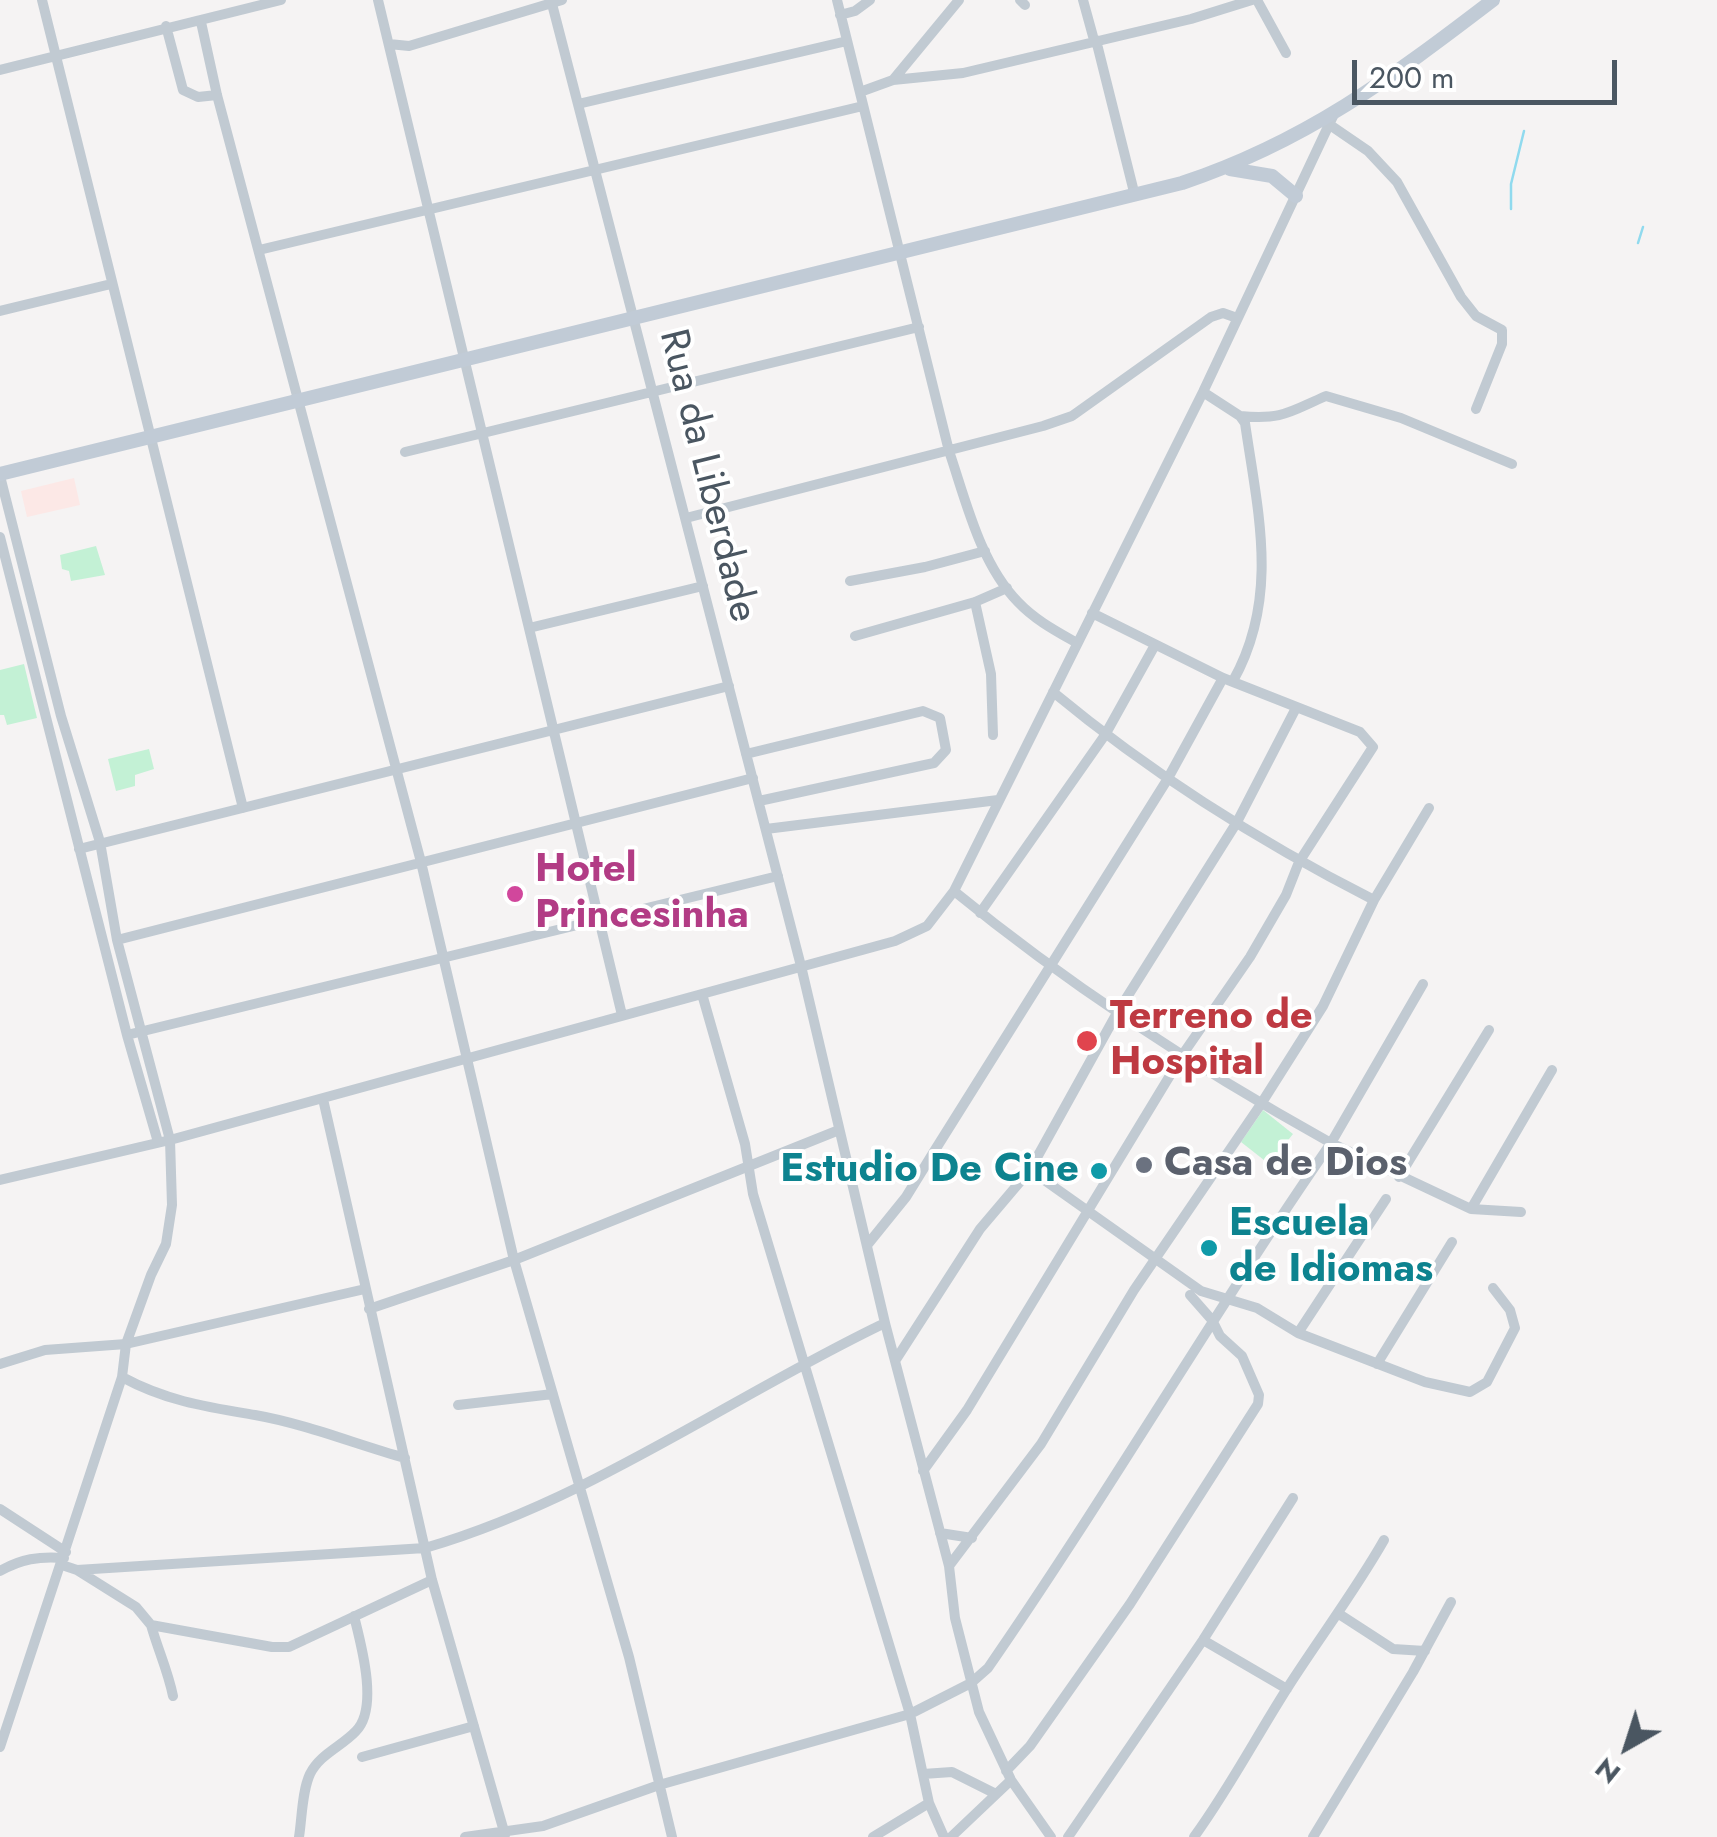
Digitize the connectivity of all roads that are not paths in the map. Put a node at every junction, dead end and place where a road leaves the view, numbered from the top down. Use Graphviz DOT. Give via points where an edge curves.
graph roads {
  1 [pos="42,0"];
  2 [pos="281,0"];
  3 [pos="378,0"];
  4 [pos="837,0"];
  5 [pos="870,0"];
  6 [pos="959,0"];
  7 [pos="1083,0"];
  8 [pos="1254,0"];
  9 [pos="1493,0"];
  10 [pos="555,1"];
  11 [pos="840,15"];
  12 [pos="201,22"];
  13 [pos="166,26"];
  14 [pos="1095,40"];
  15 [pos="847,41"];
  16 [pos="389,44"];
  17 [pos="1286,53"];
  18 [pos="56,54"];
  19 [pos="0,70"];
  20 [pos="893,80"];
  21 [pos="860,92"];
  22 [pos="217,95"];
  23 [pos="578,104"];
  24 [pos="863,106"];
  25 [pos="1332,119"];
  26 [pos="1227,168"];
  27 [pos="595,169"];
  28 [pos="1135,196"];
  29 [pos="1296,196"];
  30 [pos="428,208"];
  31 [pos="259,250"];
  32 [pos="898,252"];
  33 [pos="111,284"];
  34 [pos="0,310"];
  35 [pos="1237,318"];
  36 [pos="635,319"];
  37 [pos="919,327"];
  38 [pos="464,358"];
  39 [pos="654,392"];
  40 [pos="1203,392"];
  41 [pos="298,402"];
  42 [pos="1476,410"];
  43 [pos="1240,416"];
  44 [pos="483,434"];
  45 [pos="150,436"];
  46 [pos="949,451"];
  47 [pos="405,452"];
  48 [pos="1512,464"];
  49 [pos="0,475"];
  50 [pos="686,518"];
  51 [pos="0,537"];
  52 [pos="985,550"];
  53 [pos="850,581"];
  54 [pos="28,584"];
  55 [pos="704,586"];
  56 [pos="14,588"];
  57 [pos="1007,588"];
  58 [pos="0,591"];
  59 [pos="975,602"];
  60 [pos="1092,613"];
  61 [pos="529,628"];
  62 [pos="856,636"];
  63 [pos="1077,644"];
  64 [pos="1155,645"];
  65 [pos="1228,680"];
  66 [pos="729,686"];
  67 [pos="1052,692"];
  68 [pos="1296,708"];
  69 [pos="552,732"];
  70 [pos="1105,735"];
  71 [pos="993,736"];
  72 [pos="746,754"];
  73 [pos="396,771"];
  74 [pos="752,778"];
  75 [pos="1166,780"];
  76 [pos="998,800"];
  77 [pos="758,801"];
  78 [pos="243,808"];
  79 [pos="1429,808"];
  80 [pos="1237,822"];
  81 [pos="575,824"];
  82 [pos="766,829"];
  83 [pos="100,842"];
  84 [pos="79,849"];
  85 [pos="421,862"];
  86 [pos="1299,862"];
  87 [pos="778,876"];
  88 [pos="954,891"];
  89 [pos="1374,900"];
  90 [pos="980,913"];
  91 [pos="600,919"];
  92 [pos="117,940"];
  93 [pos="444,958"];
  94 [pos="802,966"];
  95 [pos="1049,966"];
  96 [pos="1423,984"];
  97 [pos="702,994"];
  98 [pos="1117,1013"];
  99 [pos="622,1015"];
  100 [pos="140,1030"];
  101 [pos="1489,1030"];
  102 [pos="127,1035"];
  103 [pos="1183,1054"];
  104 [pos="469,1058"];
  105 [pos="1552,1070"];
  106 [pos="323,1098"];
  107 [pos="1261,1104"];
  108 [pos="839,1130"];
  109 [pos="156,1141"];
  110 [pos="1330,1143"];
  111 [pos="169,1144"];
  112 [pos="746,1165"];
  113 [pos="1030,1170"];
  114 [pos="1399,1177"];
  115 [pos="0,1180"];
  116 [pos="1386,1199"];
  117 [pos="1086,1210"];
  118 [pos="1471,1210"];
  119 [pos="1521,1212"];
  120 [pos="1452,1242"];
  121 [pos="868,1244"];
  122 [pos="514,1260"];
  123 [pos="1154,1260"];
  124 [pos="1493,1288"];
  125 [pos="365,1289"];
  126 [pos="1190,1296"];
  127 [pos="1226,1297"];
  128 [pos="370,1309"];
  129 [pos="1212,1320"];
  130 [pos="885,1322"];
  131 [pos="1298,1333"];
  132 [pos="126,1344"];
  133 [pos="895,1361"];
  134 [pos="0,1364"];
  135 [pos="1377,1364"];
  136 [pos="804,1366"];
  137 [pos="122,1377"];
  138 [pos="553,1394"];
  139 [pos="458,1405"];
  140 [pos="404,1458"];
  141 [pos="922,1471"];
  142 [pos="579,1486"];
  143 [pos="1293,1498"];
  144 [pos="0,1509"];
  145 [pos="940,1534"];
  146 [pos="972,1538"];
  147 [pos="1384,1540"];
  148 [pos="46,1542"];
  149 [pos="426,1548"];
  150 [pos="42,1556"];
  151 [pos="64,1558"];
  152 [pos="949,1566"];
  153 [pos="76,1570"];
  154 [pos="0,1571"];
  155 [pos="432,1580"];
  156 [pos="1451,1602"];
  157 [pos="1339,1614"];
  158 [pos="354,1616"];
  159 [pos="151,1626"];
  160 [pos="1202,1640"];
  161 [pos="1425,1651"];
  162 [pos="971,1683"];
  163 [pos="1286,1689"];
  164 [pos="173,1696"];
  165 [pos="910,1714"];
  166 [pos="474,1726"];
  167 [pos="0,1747"];
  168 [pos="362,1757"];
  169 [pos="923,1774"];
  170 [pos="1009,1775"];
  171 [pos="658,1785"];
  172 [pos="996,1794"];
  173 [pos="929,1803"];
  174 [pos="505,1835"];
  175 [pos="299,1837"];
  176 [pos="465,1837"];
  177 [pos="672,1837"];
  178 [pos="873,1837"];
  179 [pos="948,1837"];
  180 [pos="1052,1837"];
  181 [pos="1068,1837"];
  182 [pos="1194,1837"];
  183 [pos="1314,1837"];
  1 -- 18 [label="street"];
  2 -- 12 [label="street"];
  3 -- 16 [label="street"];
  4 -- 11 [label="street"];
  5 -- 11 [label="street"];
  6 -- 20 [label="street"];
  7 -- 14 [label="street"];
  8 -- 14 [label="street"];
  8 -- 17 [label="street"];
  9 -- 25 [label="main road"];
  10 -- 16 [label="street" via="409,46"];
  10 -- 23 [label="street, Rua da Liberdade"];
  11 -- 15 [label="street"];
  12 -- 13 [label="street"];
  12 -- 22 [label="street"];
  13 -- 18 [label="street"];
  13 -- 22 [label="street" via="183,90"];
  14 -- 20 [label="street" via="962,73"];
  14 -- 28 [label="street"];
  15 -- 21 [label="street"];
  15 -- 23 [label="street"];
  16 -- 30 [label="street"];
  18 -- 19 [label="street"];
  18 -- 33 [label="street"];
  20 -- 21 [label="street"];
  21 -- 24 [label="street"];
  22 -- 31 [label="street"];
  23 -- 27 [label="street, Rua da Liberdade"];
  24 -- 27 [label="street"];
  24 -- 32 [label="street"];
  25 -- 26 [label="main road"];
  25 -- 29 [label="street"];
  25 -- 42 [label="street" via="1398,182 1461,297 1476,316 1502,330"];
  26 -- 28 [label="main road"];
  26 -- 29 [label="main road" via="1272,176"];
  27 -- 30 [label="street"];
  27 -- 36 [label="street, Rua da Liberdade"];
  28 -- 32 [label="main road"];
  29 -- 35 [label="street"];
  30 -- 31 [label="street"];
  30 -- 38 [label="street"];
  31 -- 41 [label="street"];
  32 -- 36 [label="main road"];
  32 -- 37 [label="street"];
  33 -- 34 [label="street"];
  33 -- 45 [label="street"];
  35 -- 40 [label="street"];
  35 -- 46 [label="street" via="1211,317 1072,416"];
  36 -- 38 [label="main road"];
  36 -- 39 [label="street, Rua da Liberdade"];
  37 -- 39 [label="street"];
  37 -- 46 [label="street"];
  38 -- 41 [label="main road"];
  38 -- 44 [label="street"];
  39 -- 44 [label="street"];
  39 -- 50 [label="street, Rua da Liberdade"];
  40 -- 43 [label="street"];
  40 -- 60 [label="street"];
  41 -- 45 [label="main road"];
  41 -- 73 [label="street"];
  43 -- 48 [label="street" via="1268,419 1326,396 1401,418"];
  43 -- 65 [label="street" via="1264,546 1255,636"];
  44 -- 47 [label="street"];
  44 -- 61 [label="street"];
  45 -- 49 [label="main road"];
  45 -- 78 [label="street"];
  46 -- 50 [label="street"];
  46 -- 52 [label="street"];
  49 -- 54 [label="street"];
  50 -- 55 [label="street, Rua da Liberdade"];
  51 -- 56 [label="street"];
  52 -- 53 [label="street"];
  52 -- 57 [label="street"];
  54 -- 56 [label="street"];
  54 -- 83 [label="street"];
  55 -- 61 [label="street"];
  55 -- 66 [label="street, Rua da Liberdade"];
  56 -- 58 [label="street"];
  56 -- 84 [label="street"];
  57 -- 59 [label="street"];
  57 -- 63 [label="street" via="1042,623"];
  59 -- 62 [label="street"];
  59 -- 71 [label="street" via="991,674"];
  60 -- 63 [label="street"];
  60 -- 64 [label="street"];
  61 -- 69 [label="street"];
  63 -- 67 [label="street"];
  64 -- 65 [label="street"];
  64 -- 70 [label="street"];
  65 -- 68 [label="street"];
  65 -- 75 [label="street"];
  66 -- 69 [label="street"];
  66 -- 72 [label="street, Rua da Liberdade"];
  67 -- 70 [label="street"];
  67 -- 76 [label="street"];
  68 -- 80 [label="street"];
  68 -- 86 [label="street" via="1360,732 1372,747"];
  69 -- 73 [label="street"];
  69 -- 81 [label="street"];
  70 -- 75 [label="street"];
  70 -- 90 [label="street"];
  72 -- 74 [label="street, Rua da Liberdade"];
  72 -- 77 [label="street" via="923,712 940,718 946,750 934,763"];
  73 -- 78 [label="street"];
  73 -- 85 [label="street"];
  74 -- 77 [label="street, Rua da Liberdade"];
  74 -- 81 [label="street"];
  75 -- 80 [label="street"];
  75 -- 95 [label="street"];
  76 -- 82 [label="street"];
  76 -- 88 [label="street"];
  77 -- 82 [label="street, Rua da Liberdade"];
  78 -- 83 [label="street"];
  79 -- 89 [label="street"];
  80 -- 86 [label="street"];
  80 -- 98 [label="street"];
  81 -- 85 [label="street"];
  81 -- 91 [label="street"];
  82 -- 87 [label="street, Rua da Liberdade"];
  83 -- 84 [label="street"];
  83 -- 92 [label="street"];
  84 -- 102 [label="street"];
  85 -- 92 [label="street"];
  85 -- 93 [label="street"];
  86 -- 89 [label="street"];
  86 -- 103 [label="street" via="1250,957"];
  87 -- 91 [label="street"];
  87 -- 94 [label="street, Rua da Liberdade"];
  88 -- 90 [label="street"];
  88 -- 94 [label="street" via="936,918 916,932"];
  89 -- 107 [label="street" via="1323,1006"];
  90 -- 95 [label="street"];
  91 -- 93 [label="street"];
  91 -- 99 [label="street"];
  92 -- 100 [label="street"];
  93 -- 100 [label="street"];
  93 -- 104 [label="street"];
  94 -- 97 [label="street"];
  94 -- 108 [label="street, Rua da Liberdade"];
  95 -- 98 [label="street"];
  95 -- 121 [label="street" via="906,1197"];
  96 -- 110 [label="street"];
  97 -- 99 [label="street"];
  97 -- 112 [label="street"];
  98 -- 103 [label="street"];
  98 -- 113 [label="street"];
  99 -- 104 [label="street"];
  100 -- 102 [label="street"];
  100 -- 111 [label="street"];
  101 -- 114 [label="street"];
  102 -- 109 [label="street"];
  103 -- 107 [label="street"];
  103 -- 117 [label="street"];
  104 -- 106 [label="street"];
  104 -- 122 [label="street"];
  105 -- 118 [label="street"];
  106 -- 111 [label="street"];
  106 -- 125 [label="street"];
  107 -- 110 [label="street"];
  107 -- 123 [label="street"];
  108 -- 112 [label="street"];
  108 -- 121 [label="street, Rua da Liberdade"];
  109 -- 111 [label="street"];
  109 -- 115 [label="street"];
  110 -- 114 [label="street"];
  110 -- 127 [label="street"];
  111 -- 132 [label="street" via="166,1244"];
  112 -- 122 [label="street"];
  112 -- 136 [label="street"];
  113 -- 117 [label="street"];
  113 -- 133 [label="street" via="980,1228"];
  114 -- 118 [label="street"];
  116 -- 131 [label="street"];
  117 -- 123 [label="street"];
  117 -- 141 [label="street" via="967,1410"];
  118 -- 119 [label="street"];
  120 -- 135 [label="street"];
  121 -- 130 [label="street, Rua da Liberdade"];
  122 -- 128 [label="street"];
  122 -- 138 [label="street"];
  123 -- 127 [label="street" via="1201,1291"];
  123 -- 146 [label="street" via="1041,1444"];
  124 -- 135 [label="street" via="1516,1328 1477,1390 1424,1382"];
  125 -- 128 [label="street"];
  125 -- 132 [label="street"];
  126 -- 129 [label="street"];
  127 -- 129 [label="street"];
  127 -- 131 [label="street"];
  128 -- 140 [label="street"];
  129 -- 162 [label="street" via="1066,1555"];
  129 -- 170 [label="street" via="1242,1356 1260,1394 1258,1404 1130,1604"];
  130 -- 133 [label="street, Rua da Liberdade"];
  130 -- 136 [label="street"];
  131 -- 135 [label="street"];
  132 -- 134 [label="street" via="46,1350"];
  132 -- 137 [label="street"];
  133 -- 141 [label="street, Rua da Liberdade"];
  136 -- 142 [label="street"];
  136 -- 165 [label="street"];
  137 -- 140 [label="street" via="192,1404"];
  137 -- 151 [label="street"];
  138 -- 139 [label="street"];
  138 -- 142 [label="street"];
  140 -- 149 [label="street"];
  141 -- 145 [label="street, Rua da Liberdade"];
  142 -- 149 [label="street" via="505,1522"];
  142 -- 171 [label="street"];
  143 -- 160 [label="street"];
  144 -- 148 [label="street"];
  145 -- 146 [label="street"];
  145 -- 152 [label="street, Rua da Liberdade"];
  146 -- 152 [label="street"];
  147 -- 157 [label="street"];
  148 -- 150 [label="street"];
  148 -- 151 [label="street"];
  149 -- 153 [label="street"];
  149 -- 155 [label="street"];
  150 -- 151 [label="street"];
  150 -- 154 [label="street"];
  151 -- 153 [label="street"];
  151 -- 167 [label="street"];
  152 -- 162 [label="street, Rua da Liberdade"];
  153 -- 159 [label="street" via="136,1607"];
  155 -- 158 [label="street"];
  155 -- 166 [label="street"];
  156 -- 161 [label="street"];
  157 -- 161 [label="street" via="1393,1648"];
  157 -- 163 [label="street"];
  158 -- 159 [label="street" via="289,1647"];
  158 -- 175 [label="street" via="368,1690 363,1714 359,1729 328,1751 309,1776"];
  159 -- 164 [label="street"];
  160 -- 163 [label="street"];
  160 -- 181 [label="street"];
  161 -- 183 [label="street"];
  162 -- 165 [label="street"];
  162 -- 170 [label="street, Rua da Liberdade"];
  163 -- 182 [label="street"];
  165 -- 169 [label="street"];
  165 -- 171 [label="street"];
  166 -- 168 [label="street"];
  166 -- 174 [label="street"];
  169 -- 172 [label="street" via="952,1772"];
  169 -- 173 [label="street"];
  170 -- 172 [label="street"];
  170 -- 180 [label="street, Rua da Liberdade"];
  171 -- 174 [label="street"];
  171 -- 177 [label="street"];
  172 -- 179 [label="street"];
  173 -- 178 [label="street"];
  173 -- 179 [label="street"];
  174 -- 176 [label="street"];
}
